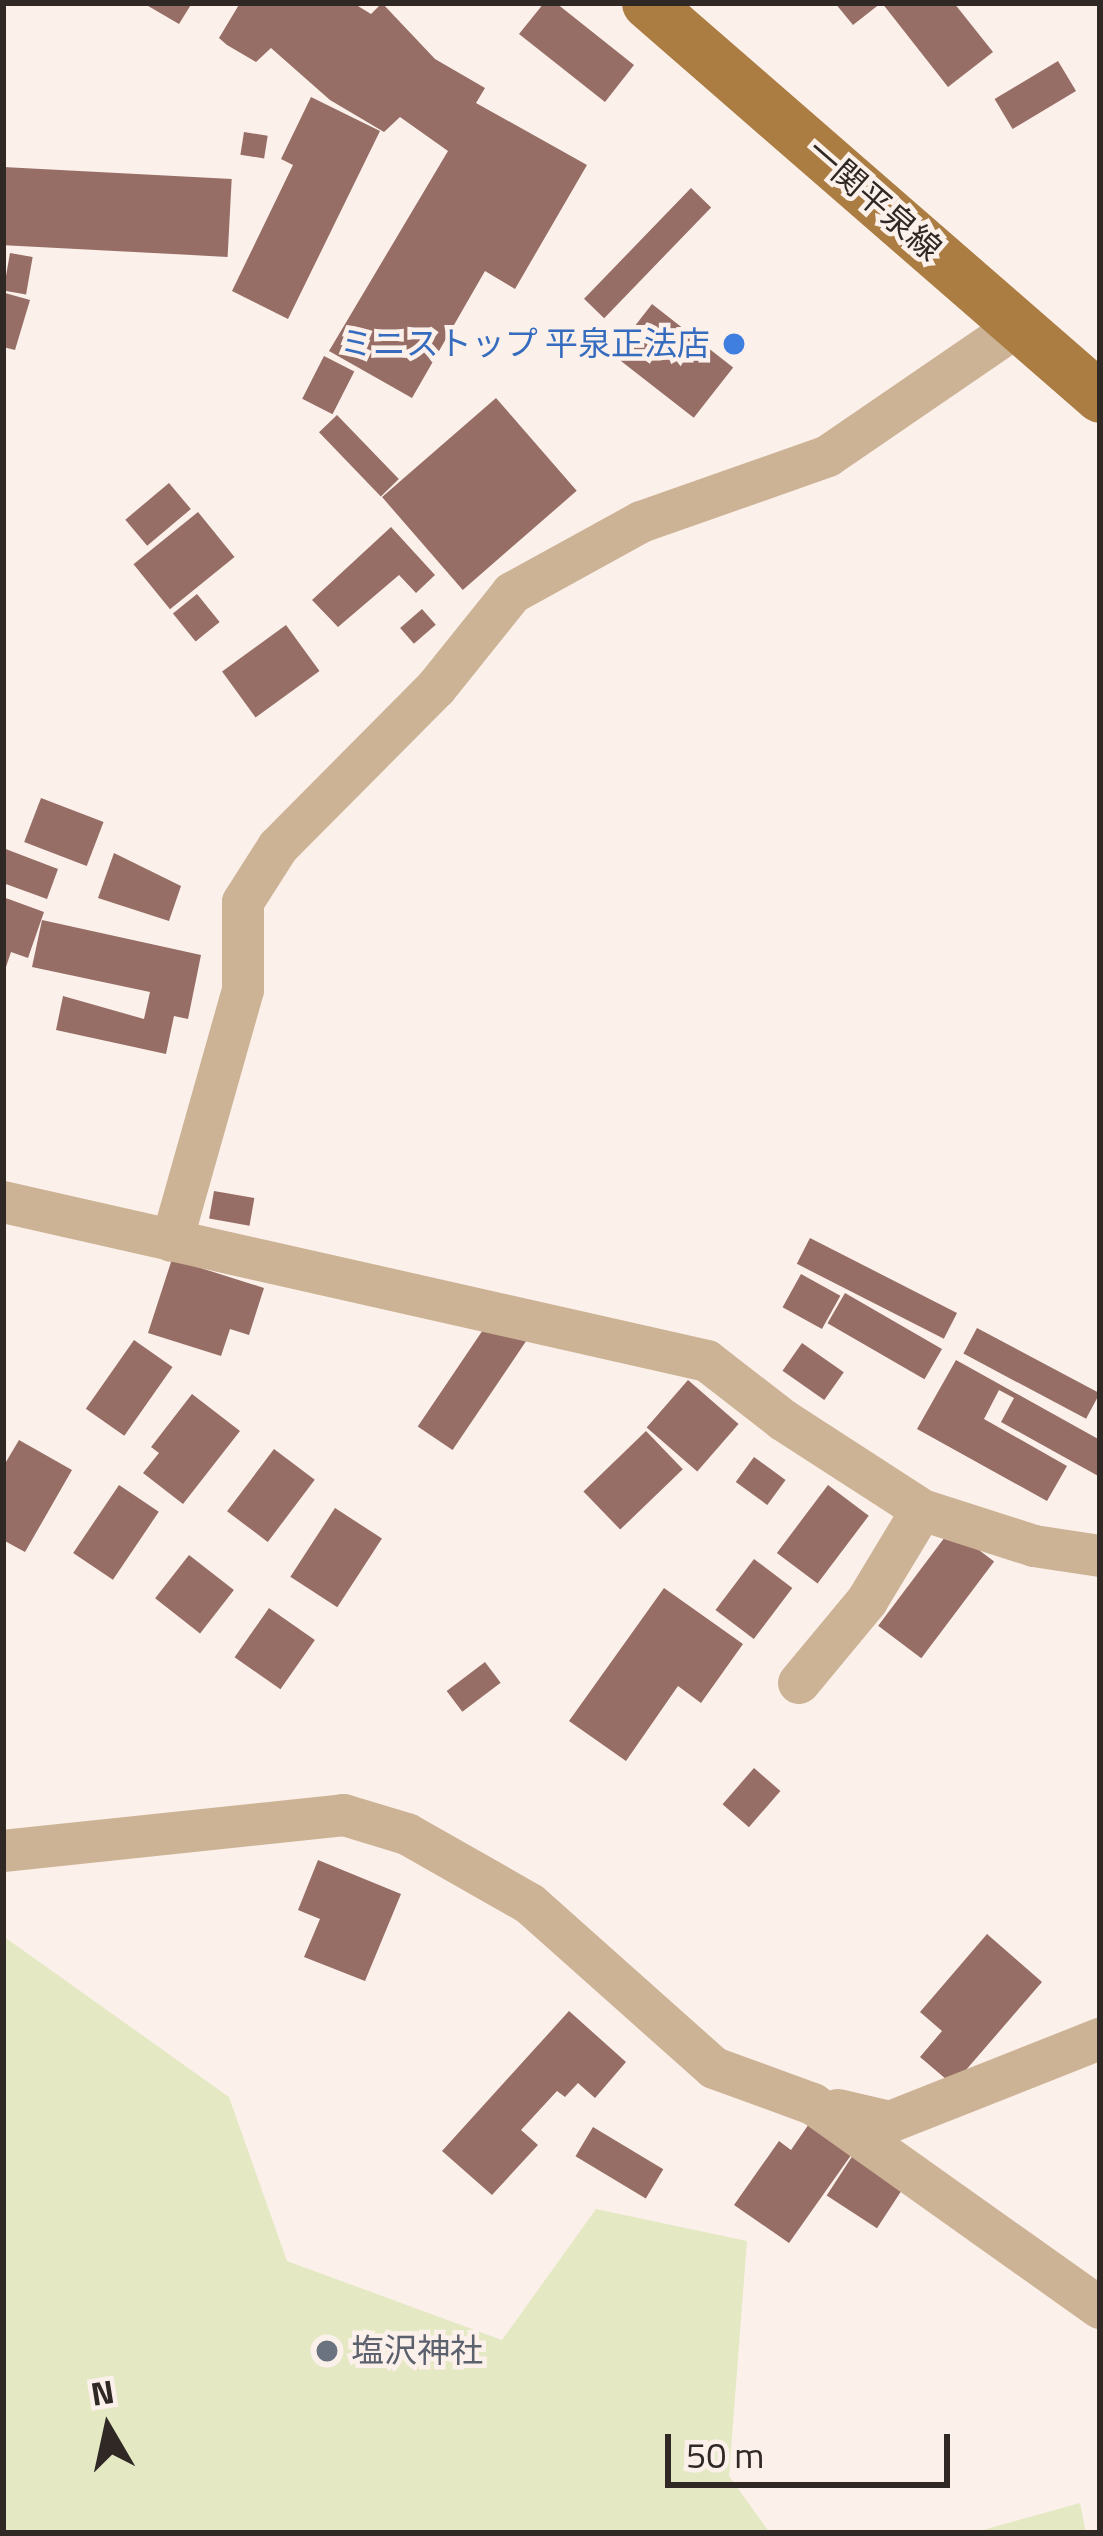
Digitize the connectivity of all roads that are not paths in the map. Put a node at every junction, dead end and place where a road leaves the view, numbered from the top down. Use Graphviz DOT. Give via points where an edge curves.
graph roads {
  1 [pos="647,3"];
  2 [pos="1018,326"];
  3 [pos="1100,397"];
  4 [pos="3,1202"];
  5 [pos="172,1241"];
  6 [pos="922,1510"];
  7 [pos="1100,1556"];
  8 [pos="799,1683"];
  9 [pos="3,1851"];
  10 [pos="1100,2039"];
  11 [pos="813,2104"];
  12 [pos="1100,2308"];
  1 -- 2 [label="main road, 一関平泉線"];
  2 -- 3 [label="main road, 一関平泉線"];
  2 -- 5 [label="street" via="828,456 641,522 512,593 436,688 278,847 243,902 243,990"];
  4 -- 5 [label="street"];
  5 -- 6 [label="street" via="707,1361"];
  6 -- 7 [label="street" via="1034,1546"];
  6 -- 8 [label="street" via="867,1601"];
  9 -- 11 [label="street" via="344,1815 365,1821 406,1834 530,1904 714,2068"];
  10 -- 11 [label="street" via="890,2122"];
  11 -- 12 [label="street"];
}
